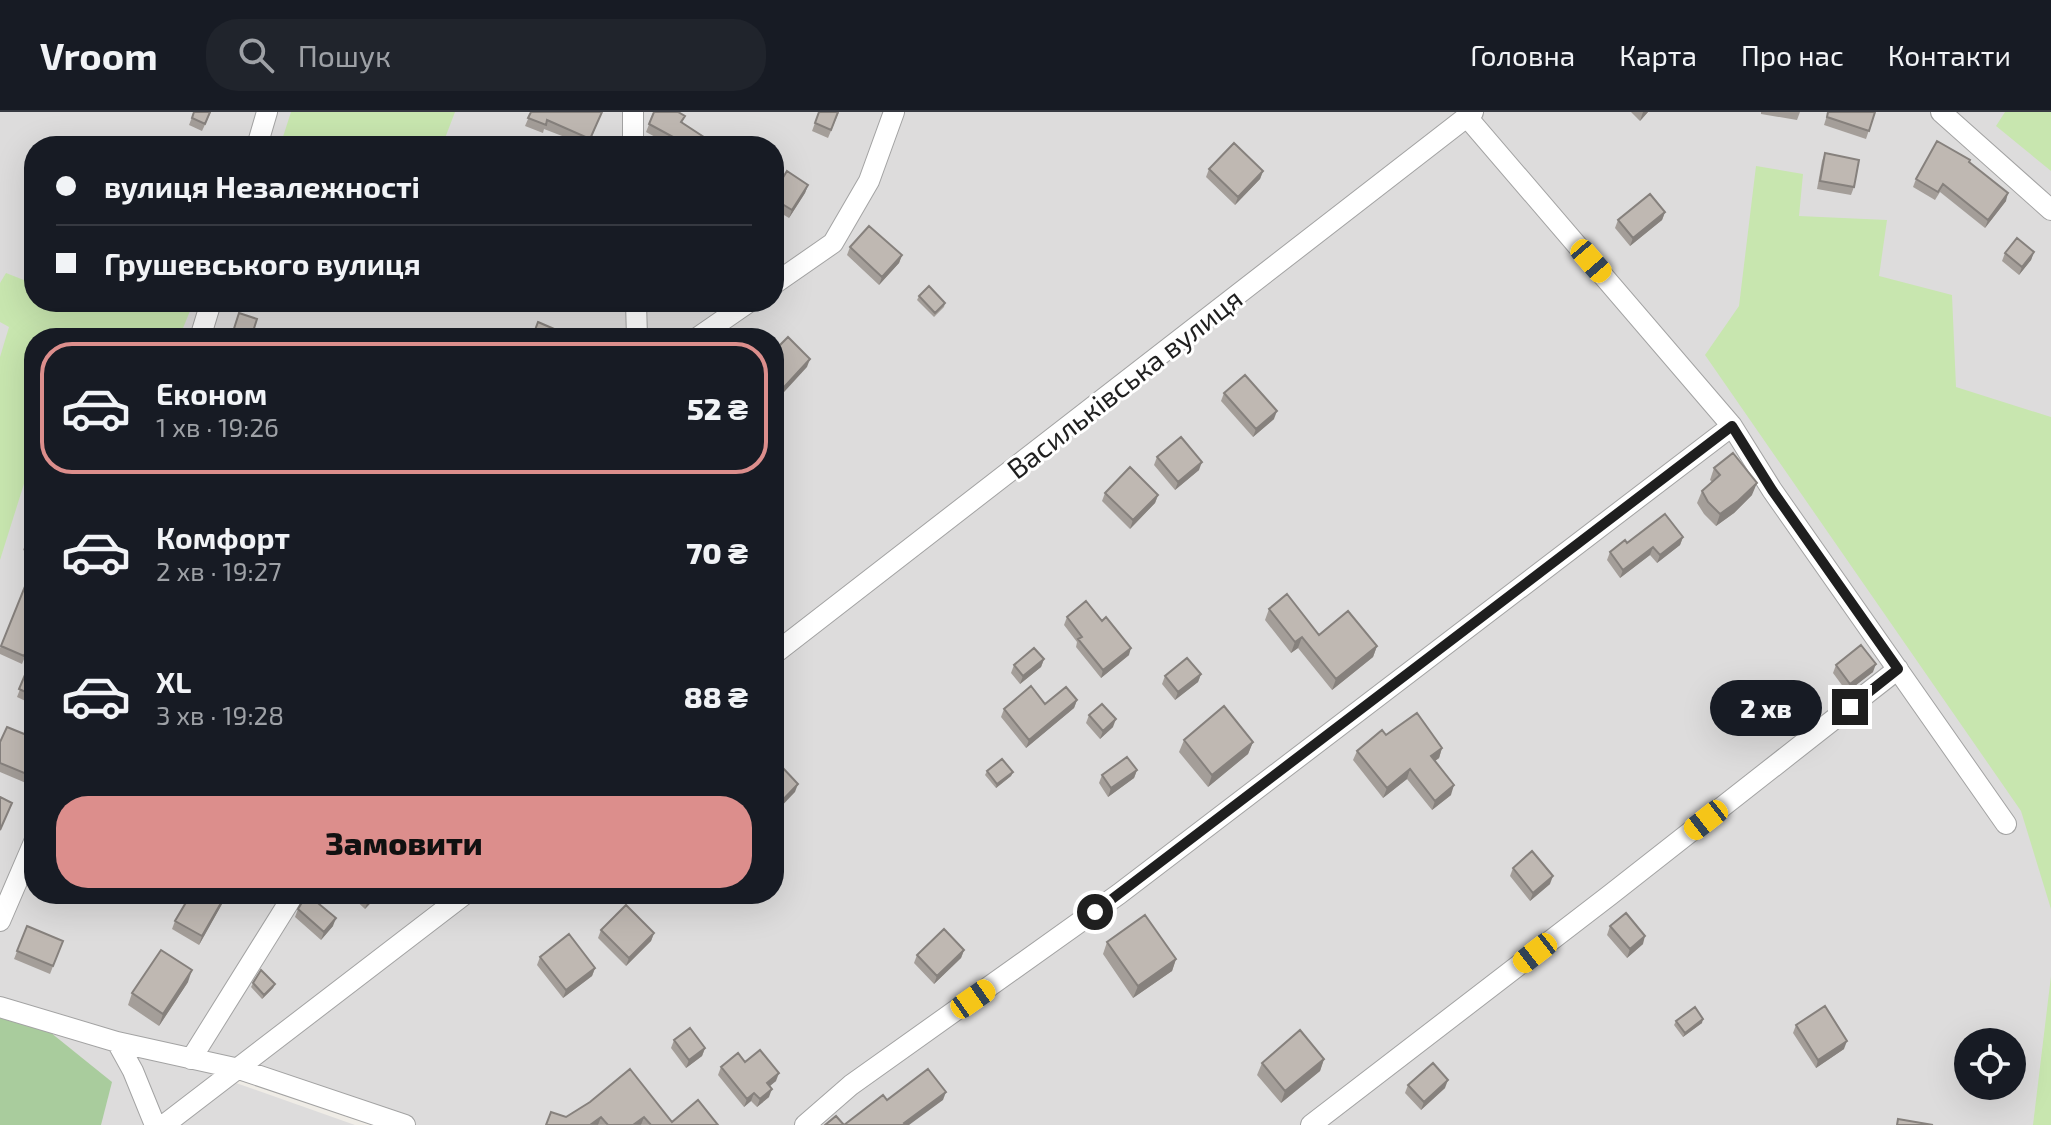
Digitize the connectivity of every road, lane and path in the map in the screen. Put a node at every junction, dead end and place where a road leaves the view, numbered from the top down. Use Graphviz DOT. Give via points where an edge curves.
graph roads {
  1 [pos="267,112"];
  2 [pos="633,112"];
  3 [pos="894,112"];
  4 [pos="1941,112"];
  5 [pos="1470,114"];
  6 [pos="260,136"];
  7 [pos="633,136"];
  8 [pos="2051,210"];
  9 [pos="784,277"];
  10 [pos="735,312"];
  11 [pos="711,328"];
  12 [pos="1732,426"];
  13 [pos="784,646"];
  14 [pos="1898,669"];
  15 [pos="2006,824"];
  16 [pos="24,865"];
  17 [pos="288,904"];
  18 [pos="452,904"];
  19 [pos="0,921"];
  20 [pos="0,1007"];
  21 [pos="117,1042"];
  22 [pos="191,1059"];
  23 [pos="239,1069"];
  24 [pos="155,1125"];
  25 [pos="164,1125"];
  26 [pos="405,1125"];
  27 [pos="805,1125"];
  28 [pos="1311,1125"];
  1 -- 6 [label="street"];
  2 -- 7 [label="street"];
  3 -- 9 [label="street" via="869,181 833,243"];
  4 -- 8 [label="street"];
  5 -- 12 [label="street"];
  5 -- 13 [label="street, Васильківська вулиця"];
  10 -- 11 [label="street"];
  12 -- 14 [label="street"];
  12 -- 27 [label="street" via="1119,894 851,1085"];
  14 -- 15 [label="street"];
  14 -- 28 [label="street"];
  16 -- 19 [label="street"];
  17 -- 22 [label="street"];
  18 -- 23 [label="street"];
  20 -- 21 [label="street"];
  21 -- 22 [label="street"];
  21 -- 24 [label="street"];
  22 -- 23 [label="street"];
  23 -- 25 [label="street"];
  23 -- 26 [label="street"];
}
